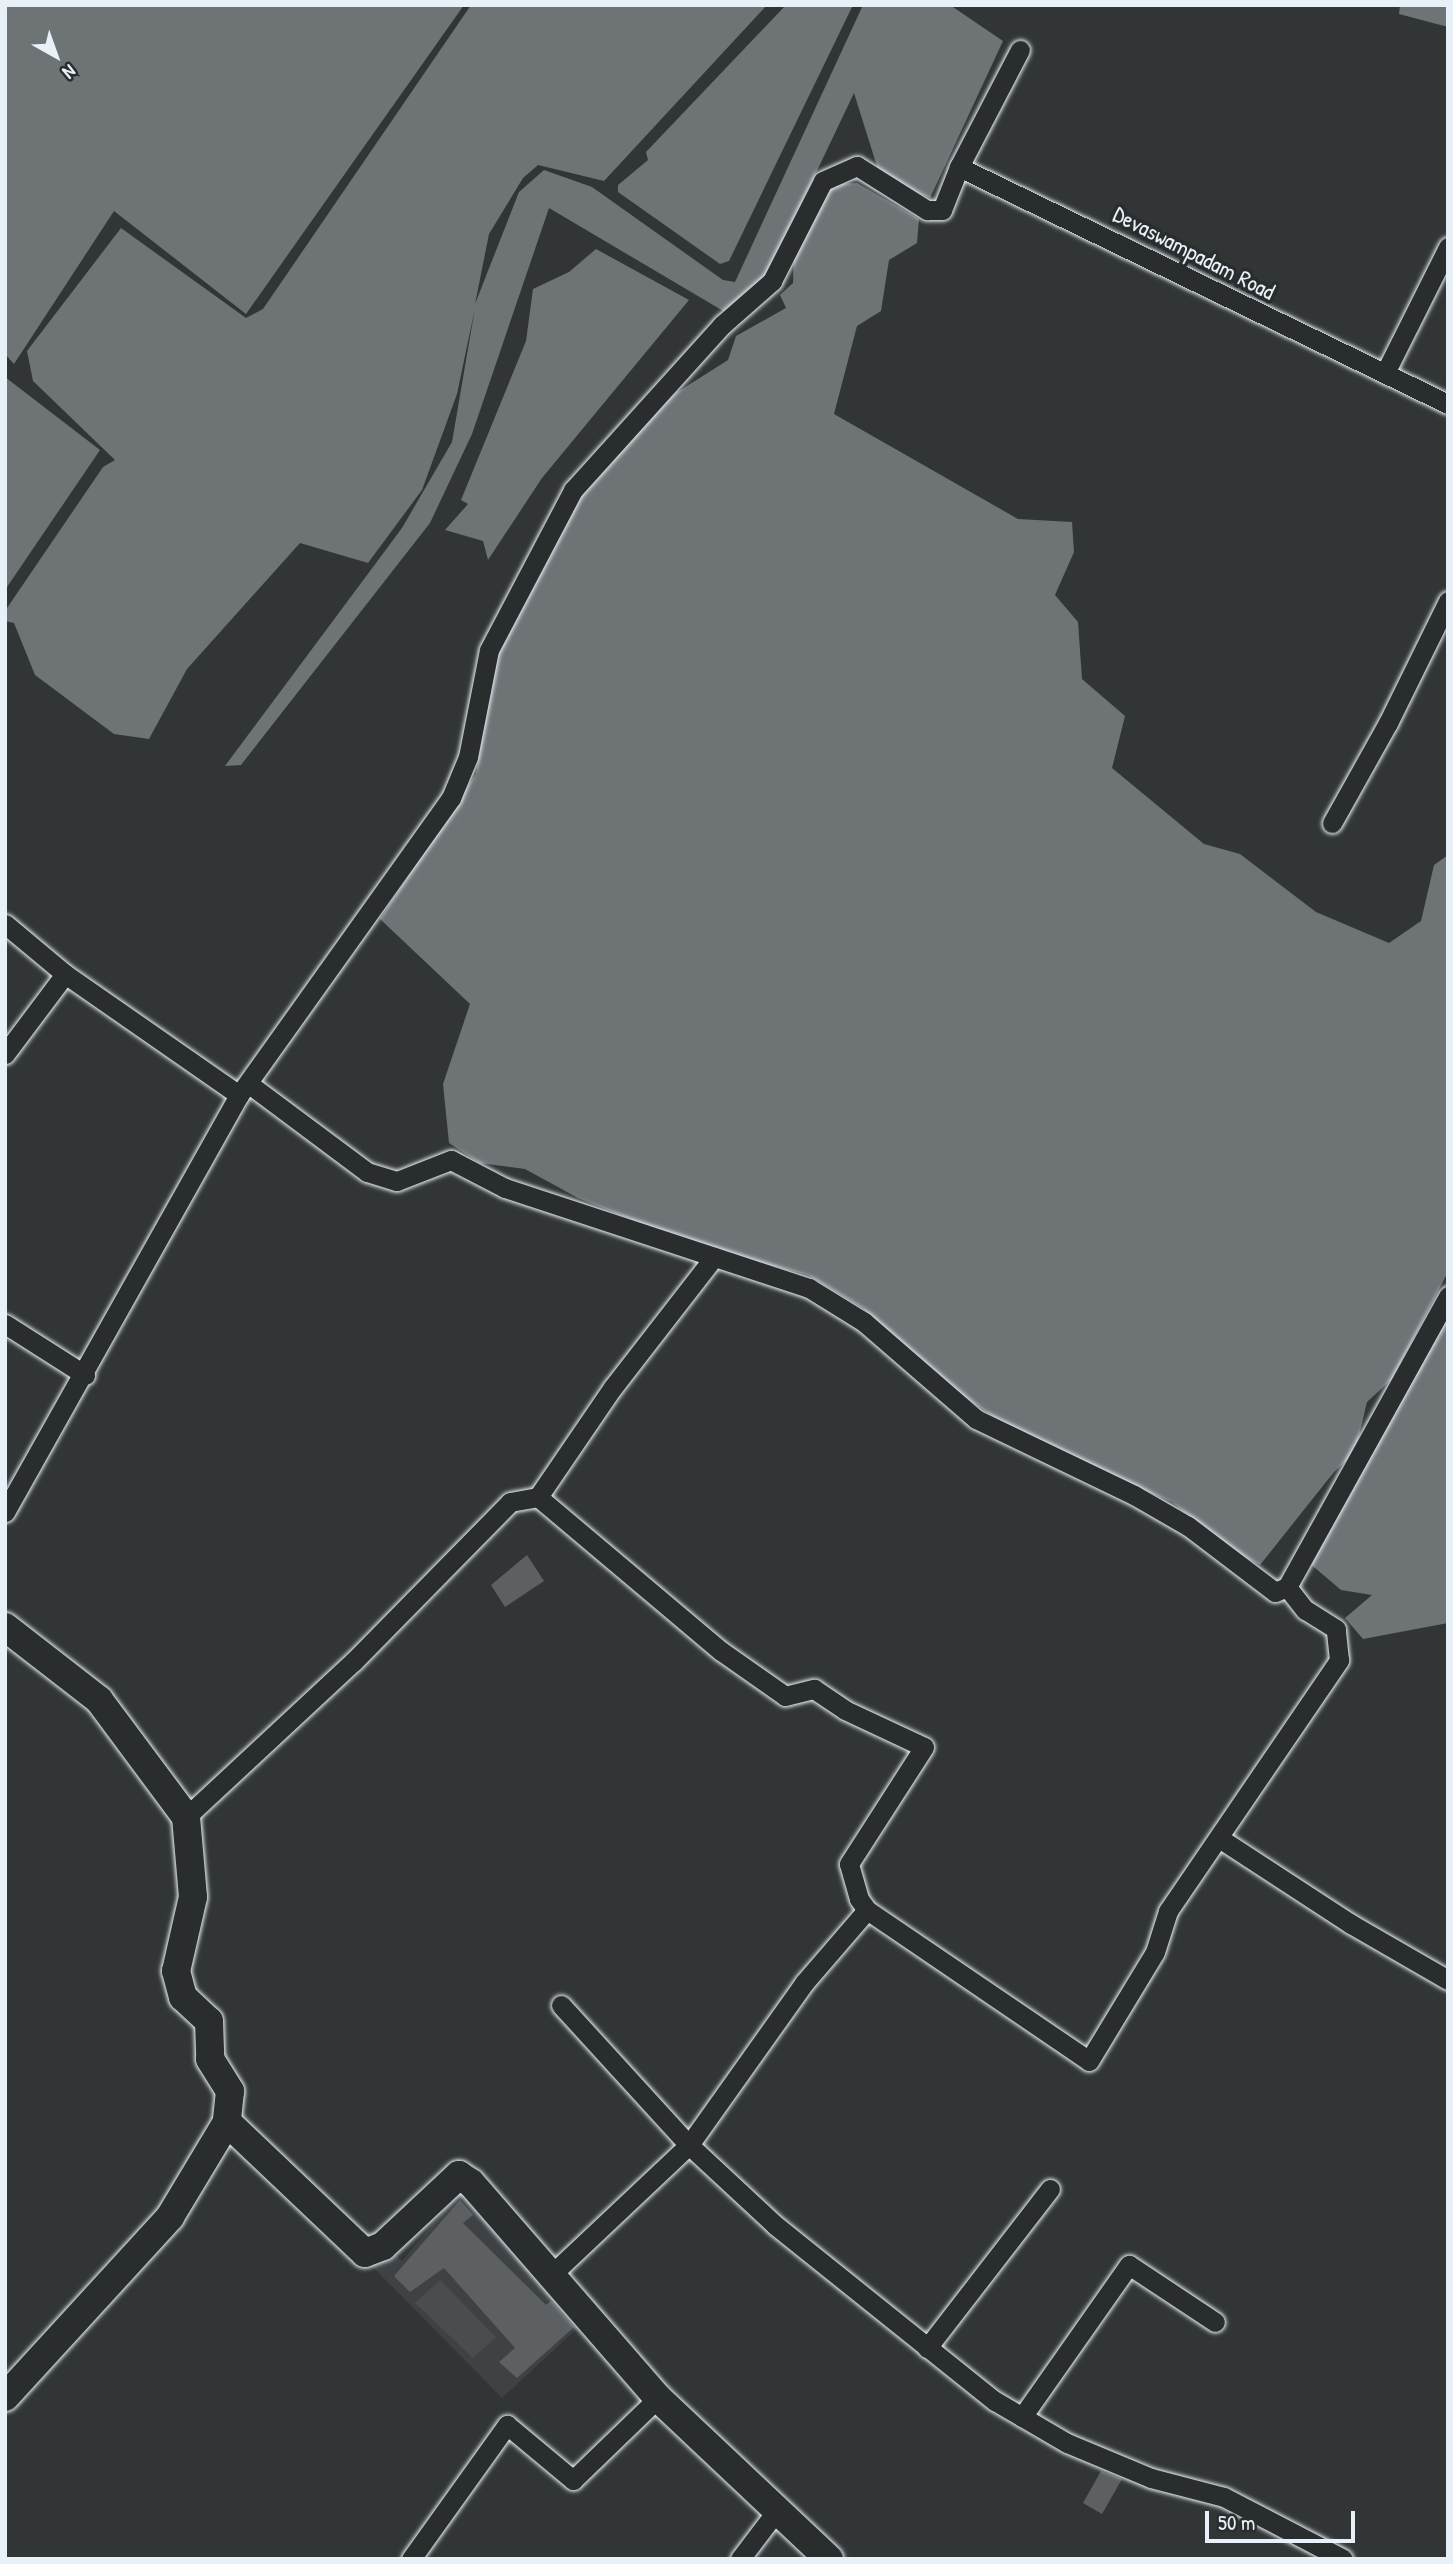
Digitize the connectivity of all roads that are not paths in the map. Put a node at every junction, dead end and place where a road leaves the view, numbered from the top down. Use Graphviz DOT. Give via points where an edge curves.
graph roads {
  1 [pos="1020,50"];
  2 [pos="959,167"];
  3 [pos="1448,247"];
  4 [pos="1386,371"];
  5 [pos="1448,404"];
  6 [pos="1448,601"];
  7 [pos="1332,822"];
  8 [pos="5,924"];
  9 [pos="65,974"];
  10 [pos="5,1054"];
  11 [pos="244,1089"];
  12 [pos="714,1257"];
  13 [pos="1448,1296"];
  14 [pos="5,1324"];
  15 [pos="85,1375"];
  16 [pos="538,1497"];
  17 [pos="5,1512"];
  18 [pos="1287,1587"];
  19 [pos="5,1627"];
  20 [pos="186,1817"];
  21 [pos="1219,1838"];
  22 [pos="867,1910"];
  23 [pos="1448,1980"];
  24 [pos="561,2005"];
  25 [pos="227,2122"];
  26 [pos="689,2145"];
  27 [pos="1049,2189"];
  28 [pos="551,2276"];
  29 [pos="1215,2322"];
  30 [pos="927,2348"];
  31 [pos="5,2397"];
  32 [pos="659,2398"];
  33 [pos="1022,2417"];
  34 [pos="778,2509"];
  35 [pos="411,2559"];
  36 [pos="740,2559"];
  37 [pos="829,2559"];
  38 [pos="1343,2559"];
  1 -- 2 [label="street"];
  2 -- 4 [label="street, Devaswampadam Road" via="1136,251 1230,302"];
  2 -- 11 [label="street" via="942,210 927,210 856,166 823,181 772,281 722,325 573,490 489,650 467,757 451,798"];
  3 -- 4 [label="street"];
  4 -- 5 [label="street, Devaswampadam Road"];
  6 -- 7 [label="street" via="1388,723"];
  8 -- 9 [label="street"];
  9 -- 10 [label="street"];
  9 -- 11 [label="street"];
  11 -- 12 [label="street" via="367,1172 397,1181 451,1160 505,1188"];
  11 -- 15 [label="street"];
  12 -- 16 [label="street" via="613,1388"];
  12 -- 18 [label="street" via="809,1288 864,1322 976,1419 1188,1526 1275,1592"];
  13 -- 18 [label="street"];
  14 -- 15 [label="street"];
  15 -- 17 [label="street"];
  16 -- 20 [label="street" via="510,1502 353,1662"];
  16 -- 22 [label="street" via="721,1651 785,1696 814,1689 845,1710 924,1747 849,1864"];
  18 -- 21 [label="street" via="1306,1610 1336,1629 1339,1660"];
  19 -- 20 [label="street" via="99,1700"];
  20 -- 25 [label="street" via="193,1897 176,1971 183,1997 209,2021 210,2059 230,2091"];
  21 -- 22 [label="street" via="1168,1911 1154,1952 1089,2061"];
  21 -- 23 [label="street" via="1351,1924"];
  22 -- 26 [label="street" via="804,1983"];
  24 -- 26 [label="street"];
  25 -- 28 [label="street" via="365,2253 383,2246 459,2175"];
  25 -- 31 [label="street" via="161,2229"];
  26 -- 28 [label="street"];
  26 -- 30 [label="street" via="775,2225"];
  27 -- 30 [label="street"];
  28 -- 32 [label="street"];
  29 -- 33 [label="street" via="1129,2265"];
  30 -- 33 [label="street"];
  32 -- 34 [label="street"];
  32 -- 35 [label="street" via="573,2480 507,2425"];
  33 -- 38 [label="street" via="1067,2443 1151,2478 1224,2497"];
  34 -- 36 [label="street"];
  34 -- 37 [label="street"];
}
